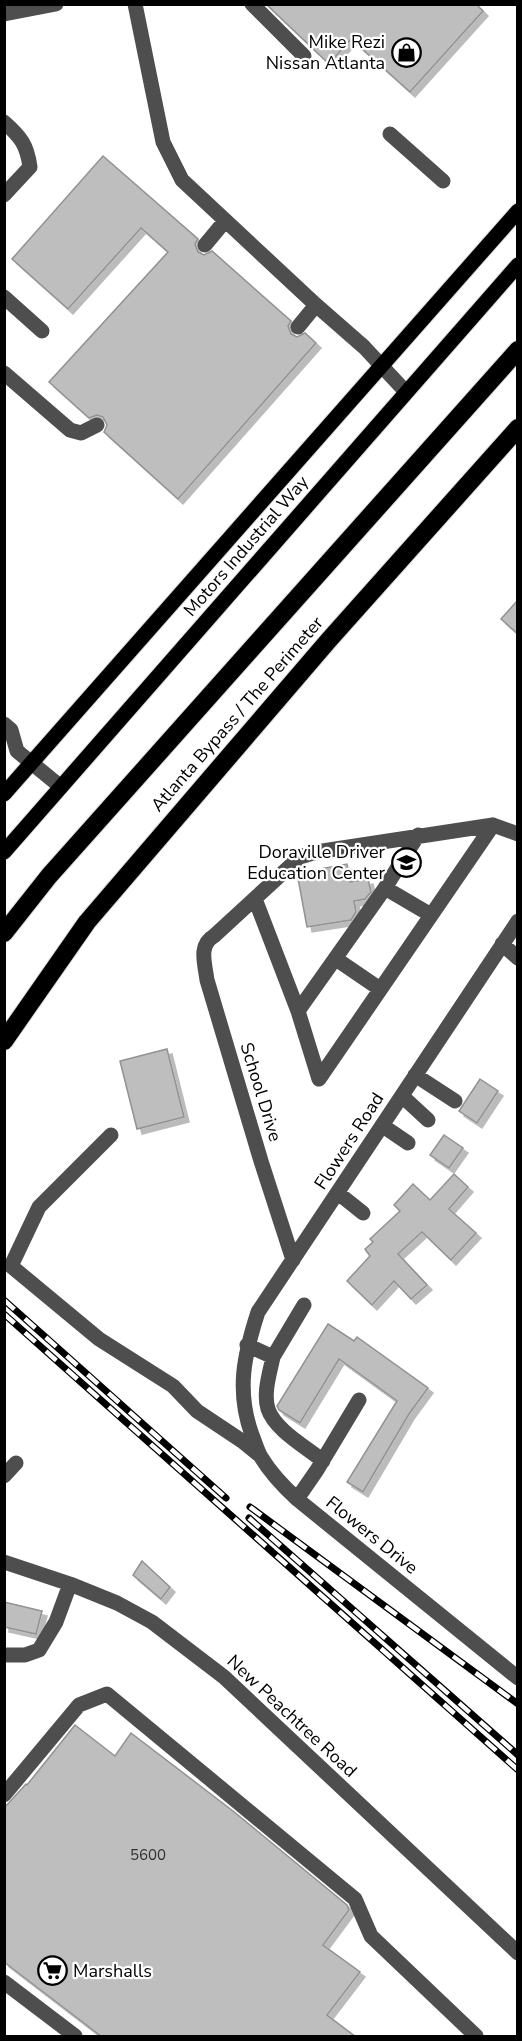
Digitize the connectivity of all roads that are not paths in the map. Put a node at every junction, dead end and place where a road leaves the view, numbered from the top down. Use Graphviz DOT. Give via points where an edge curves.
graph roads {
  1 [pos="56,4"];
  2 [pos="135,4"];
  3 [pos="252,4"];
  4 [pos="4,14"];
  5 [pos="304,56"];
  6 [pos="4,122"];
  7 [pos="390,134"];
  8 [pos="443,182"];
  9 [pos="4,195"];
  10 [pos="518,211"];
  11 [pos="225,221"];
  12 [pos="205,245"];
  13 [pos="518,265"];
  14 [pos="4,297"];
  15 [pos="316,305"];
  16 [pos="298,327"];
  17 [pos="42,331"];
  18 [pos="518,350"];
  19 [pos="381,366"];
  20 [pos="4,372"];
  21 [pos="406,392"];
  22 [pos="97,425"];
  23 [pos="518,428"];
  24 [pos="4,724"];
  25 [pos="11,751"];
  26 [pos="32,763"];
  27 [pos="61,788"];
  28 [pos="4,794"];
  29 [pos="493,825"];
  30 [pos="518,834"];
  31 [pos="418,835"];
  32 [pos="4,852"];
  33 [pos="386,888"];
  34 [pos="255,899"];
  35 [pos="431,915"];
  36 [pos="518,921"];
  37 [pos="4,933"];
  38 [pos="502,944"];
  39 [pos="518,958"];
  40 [pos="336,959"];
  41 [pos="380,989"];
  42 [pos="298,1011"];
  43 [pos="4,1041"];
  44 [pos="415,1075"];
  45 [pos="402,1096"];
  46 [pos="455,1101"];
  47 [pos="428,1120"];
  48 [pos="383,1126"];
  49 [pos="111,1136"];
  50 [pos="408,1143"];
  51 [pos="338,1193"];
  52 [pos="363,1213"];
  53 [pos="293,1260"];
  54 [pos="304,1305"];
  55 [pos="247,1345"];
  56 [pos="273,1357"];
  57 [pos="242,1393"];
  58 [pos="359,1400"];
  59 [pos="260,1456"];
  60 [pos="323,1461"];
  61 [pos="16,1463"];
  62 [pos="4,1476"];
  63 [pos="297,1499"];
  64 [pos="4,1562"];
  65 [pos="70,1584"];
  66 [pos="4,1655"];
  67 [pos="518,1678"];
  68 [pos="4,1795"];
  69 [pos="518,1953"];
  70 [pos="4,1983"];
  71 [pos="75,2037"];
  72 [pos="476,2037"];
  1 -- 4 [label="street"];
  2 -- 11 [label="street" via="163,142 182,180"];
  3 -- 5 [label="street"];
  6 -- 9 [label="street" via="19,135 30,167"];
  7 -- 8 [label="street"];
  10 -- 19 [label="main road, Motors Industrial Way"];
  11 -- 12 [label="street"];
  11 -- 15 [label="street"];
  13 -- 21 [label="main road, Motors Industrial Way"];
  14 -- 17 [label="street"];
  15 -- 16 [label="street"];
  15 -- 19 [label="street"];
  18 -- 37 [label="highway, Atlanta Bypass / The Perimeter" via="49,876"];
  19 -- 21 [label="street"];
  19 -- 26 [label="main road, Motors Industrial Way"];
  20 -- 22 [label="street" via="70,430 81,433"];
  21 -- 27 [label="main road, Motors Industrial Way"];
  23 -- 43 [label="highway, Atlanta Bypass / The Perimeter" via="87,921"];
  24 -- 25 [label="street" via="11,730"];
  25 -- 26 [label="street"];
  26 -- 27 [label="street"];
  26 -- 28 [label="main road, Motors Industrial Way"];
  27 -- 32 [label="main road, Motors Industrial Way"];
  29 -- 30 [label="street"];
  29 -- 31 [label="street"];
  29 -- 35 [label="street"];
  31 -- 33 [label="street"];
  31 -- 34 [label="street" via="300,857"];
  33 -- 35 [label="street"];
  33 -- 40 [label="street"];
  34 -- 42 [label="street"];
  34 -- 53 [label="street, School Drive" via="208,940 203,950 207,980"];
  35 -- 41 [label="street"];
  36 -- 38 [label="street, Flowers Road"];
  38 -- 39 [label="street"];
  38 -- 44 [label="street, Flowers Road"];
  40 -- 41 [label="street"];
  40 -- 42 [label="street"];
  41 -- 42 [label="street" via="319,1079"];
  44 -- 45 [label="street, Flowers Road"];
  44 -- 46 [label="street"];
  45 -- 47 [label="street"];
  45 -- 48 [label="street, Flowers Road"];
  48 -- 50 [label="street"];
  48 -- 51 [label="street, Flowers Road"];
  49 -- 59 [label="street" via="39,1207 11,1266 99,1339 173,1386 197,1411"];
  51 -- 52 [label="street"];
  51 -- 53 [label="street, Flowers Road"];
  53 -- 55 [label="street, Flowers Road" via="258,1312"];
  54 -- 56 [label="street"];
  55 -- 56 [label="street"];
  55 -- 57 [label="street, Flowers Road"];
  56 -- 60 [label="street" via="268,1408 281,1429"];
  57 -- 59 [label="street, Flowers Drive"];
  58 -- 60 [label="street"];
  59 -- 63 [label="street, Flowers Drive"];
  60 -- 63 [label="street"];
  61 -- 62 [label="street"];
  63 -- 67 [label="street, Flowers Drive"];
  64 -- 65 [label="street, New Peachtree Road"];
  65 -- 66 [label="street" via="56,1622 39,1650"];
  65 -- 69 [label="street, New Peachtree Road" via="152,1622 224,1677"];
  68 -- 72 [label="street" via="79,1705 107,1694 355,1899 370,1936"];
  70 -- 71 [label="street"];
}
